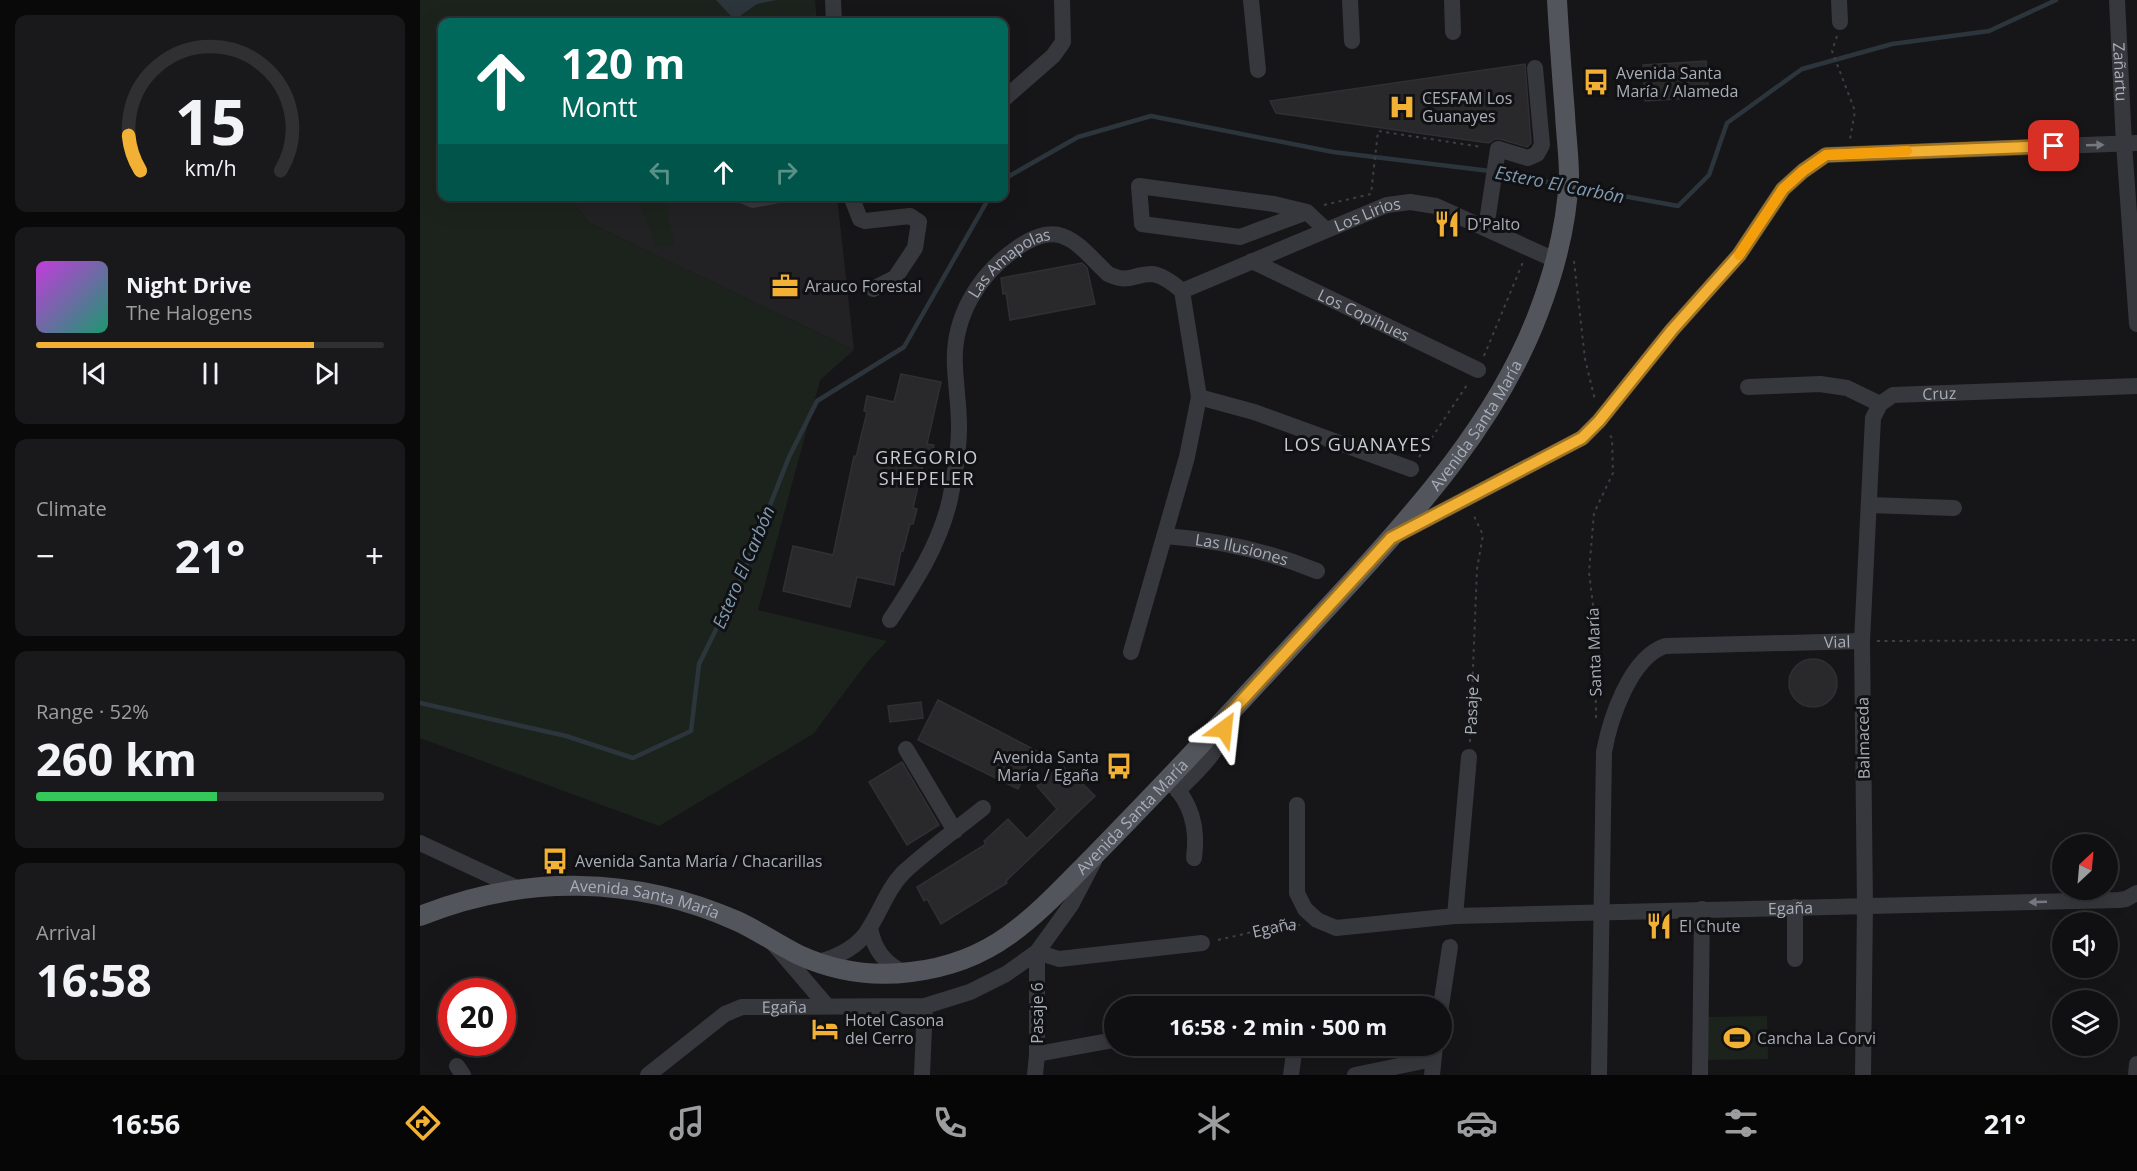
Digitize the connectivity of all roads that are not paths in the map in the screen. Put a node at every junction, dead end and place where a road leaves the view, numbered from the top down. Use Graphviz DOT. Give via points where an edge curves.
graph roads {
  1 [pos="834,0"];
  2 [pos="1062,0"];
  3 [pos="1251,0"];
  4 [pos="1350,0"];
  5 [pos="1452,0"];
  6 [pos="1557,0"];
  7 [pos="1839,0"];
  8 [pos="2117,0"];
  9 [pos="834,18"];
  10 [pos="1840,22"];
  11 [pos="1453,32"];
  12 [pos="1352,41"];
  13 [pos="1535,68"];
  14 [pos="1258,70"];
  15 [pos="1008,95"];
  16 [pos="2130,143"];
  17 [pos="853,201"];
  18 [pos="1307,212"];
  19 [pos="1486,228"];
  20 [pos="1326,230"];
  21 [pos="1252,261"];
  22 [pos="1555,261"];
  23 [pos="873,289"];
  24 [pos="1182,291"];
  25 [pos="2137,324"];
  26 [pos="1478,370"];
  27 [pos="2137,386"];
  28 [pos="1748,387"];
  29 [pos="1199,397"];
  30 [pos="1880,404"];
  31 [pos="1411,469"];
  32 [pos="1869,505"];
  33 [pos="1954,508"];
  34 [pos="1165,536"];
  35 [pos="1391,538"];
  36 [pos="1317,571"];
  37 [pos="890,620"];
  38 [pos="1862,641"];
  39 [pos="1131,652"];
  40 [pos="906,749"];
  41 [pos="1469,757"];
  42 [pos="1173,785"];
  43 [pos="1297,805"];
  44 [pos="983,808"];
  45 [pos="954,831"];
  46 [pos="420,843"];
  47 [pos="1102,847"];
  48 [pos="1194,858"];
  49 [pos="517,888"];
  50 [pos="2137,893"];
  51 [pos="1865,906"];
  52 [pos="1795,907"];
  53 [pos="1702,909"];
  54 [pos="1601,911"];
  55 [pos="420,916"];
  56 [pos="1455,916"];
  57 [pos="870,928"];
  58 [pos="768,938"];
  59 [pos="1202,943"];
  60 [pos="1450,947"];
  61 [pos="1037,952"];
  62 [pos="1795,959"];
  63 [pos="818,962"];
  64 [pos="905,973"];
  65 [pos="1443,996"];
  66 [pos="827,1006"];
  67 [pos="925,1006"];
  68 [pos="1104,1042"];
  69 [pos="1037,1054"];
  70 [pos="1294,1056"];
  71 [pos="1433,1060"];
  72 [pos="2137,1064"];
  73 [pos="648,1075"];
  74 [pos="922,1075"];
  75 [pos="1035,1075"];
  76 [pos="1291,1075"];
  77 [pos="1356,1075"];
  78 [pos="1599,1075"];
  79 [pos="1700,1075"];
  80 [pos="1863,1075"];
  81 [pos="2136,1075"];
  1 -- 9 [label="street"];
  2 -- 15 [label="street" via="1063,42 1053,56"];
  3 -- 14 [label="street"];
  4 -- 12 [label="street"];
  5 -- 11 [label="street"];
  6 -- 22 [label="main road, Avenida Santa María" via="1569,174"];
  7 -- 10 [label="street"];
  8 -- 16 [label="street, Zañartu"];
  13 -- 19 [label="street" via="1542,145 1537,154 1528,158 1498,149"];
  16 -- 25 [label="street, Zañartu"];
  35 -- 16 [label="street, one-way" via="1582,438 1739,255 1783,189 1826,155"];
  17 -- 23 [label="street" via="860,219 866,221 909,216 919,222 915,248 895,278"];
  18 -- 18 [label="street" via="1274,204 1139,186 1142,224 1240,237"];
  18 -- 20 [label="street"];
  19 -- 20 [label="street, Los Lirios" via="1436,206 1410,202 1387,205"];
  19 -- 22 [label="street, Los Lirios"];
  20 -- 21 [label="street, Los Lirios"];
  21 -- 24 [label="street, Los Lirios"];
  21 -- 26 [label="street, Los Copihues"];
  22 -- 35 [label="main road, Avenida Santa María" via="1537,317 1497,397 1438,482"];
  24 -- 29 [label="street"];
  24 -- 37 [label="street, Las Amapolas" via="1152,274 1127,279 1114,277 1074,242 1049,234 1028,240 984,277 962,316 956,341 959,428 949,502 921,572"];
  27 -- 30 [label="street, Cruz" via="1893,394"];
  28 -- 30 [label="street" via="1820,384 1847,388"];
  29 -- 31 [label="street" via="1254,412"];
  29 -- 34 [label="street" via="1188,457"];
  30 -- 32 [label="street, Balmaceda" via="1873,418"];
  32 -- 33 [label="street"];
  32 -- 38 [label="street, Balmaceda"];
  34 -- 36 [label="street, Las Ilusiones" via="1244,547"];
  34 -- 39 [label="street"];
  35 -- 42 [label="main road, Avenida Santa María" via="1223,721"];
  38 -- 51 [label="street, Balmaceda"];
  38 -- 54 [label="street, Vial" via="1672,645 1658,648 1642,662 1611,722 1604,752"];
  40 -- 45 [label="street"];
  41 -- 56 [label="street, Pasaje 2"];
  42 -- 47 [label="main road, Avenida Santa María"];
  42 -- 48 [label="street" via="1187,804 1194,825"];
  43 -- 56 [label="street, Egaña" via="1297,893 1305,909 1317,920 1336,928"];
  44 -- 45 [label="street"];
  45 -- 57 [label="street" via="903,873 887,893"];
  46 -- 49 [label="street"];
  47 -- 61 [label="street, Egaña" via="1071,905"];
  47 -- 64 [label="main road, Avenida Santa María" via="1051,899 997,943 944,966"];
  49 -- 55 [label="main road, Avenida Santa María"];
  49 -- 58 [label="main road, Avenida Santa María" via="586,885 640,891 693,904"];
  50 -- 51 [label="street, Egaña, one-way" via="2119,900"];
  51 -- 52 [label="street, Egaña"];
  51 -- 80 [label="street, Balmaceda"];
  52 -- 53 [label="street, Egaña"];
  52 -- 62 [label="street"];
  53 -- 54 [label="street, Egaña"];
  53 -- 79 [label="street"];
  54 -- 56 [label="street, Egaña"];
  54 -- 78 [label="street"];
  57 -- 63 [label="street" via="848,950"];
  57 -- 64 [label="street" via="881,955"];
  58 -- 63 [label="main road, Avenida Santa María"];
  58 -- 66 [label="street"];
  59 -- 61 [label="street" via="1059,959"];
  60 -- 65 [label="street"];
  61 -- 67 [label="street, Egaña" via="970,992"];
  61 -- 69 [label="street, Pasaje 6"];
  63 -- 64 [label="main road, Avenida Santa María" via="854,971"];
  66 -- 67 [label="street, Egaña"];
  66 -- 73 [label="street, Egaña" via="742,1007 725,1014"];
  67 -- 74 [label="street"];
  68 -- 69 [label="street"];
  69 -- 75 [label="street, Pasaje 6"];
  70 -- 76 [label="street"];
  71 -- 77 [label="street"];
  72 -- 81 [label="street"];
}
